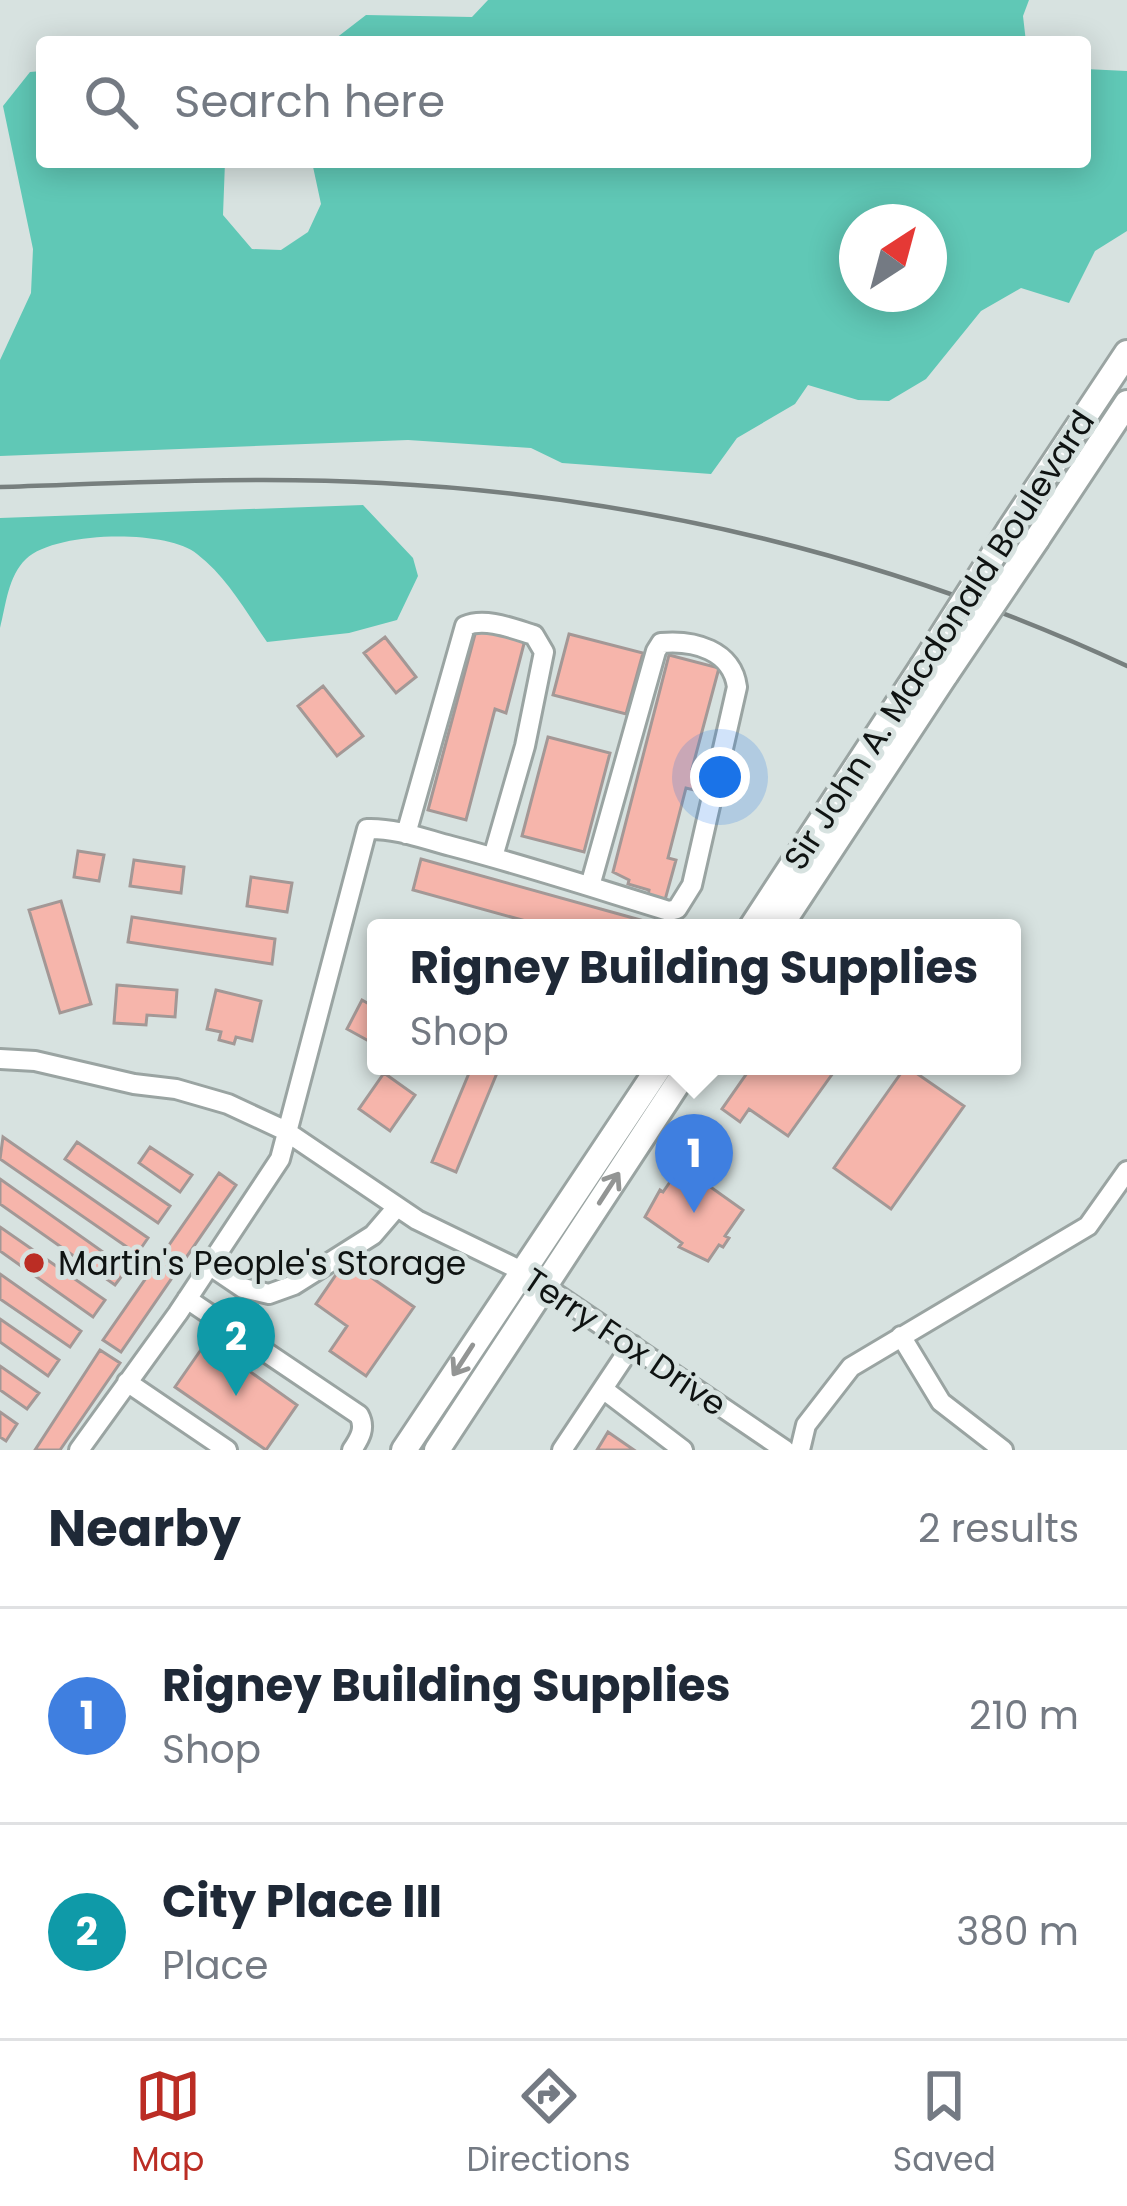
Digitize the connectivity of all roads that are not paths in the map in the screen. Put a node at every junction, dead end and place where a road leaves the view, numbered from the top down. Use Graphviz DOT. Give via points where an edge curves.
graph roads {
  1 [pos="1127,352"];
  2 [pos="1127,404"];
  3 [pos="934,670"];
  4 [pos="406,834"];
  5 [pos="494,856"];
  6 [pos="590,886"];
  7 [pos="757,919"];
  8 [pos="784,919"];
  9 [pos="0,1059"];
  10 [pos="654,1075"];
  11 [pos="682,1075"];
  12 [pos="284,1130"];
  13 [pos="1127,1171"];
  14 [pos="397,1207"];
  15 [pos="209,1265"];
  16 [pos="522,1271"];
  17 [pos="544,1286"];
  18 [pos="187,1299"];
  19 [pos="901,1336"];
  20 [pos="632,1345"];
  21 [pos="127,1382"];
  22 [pos="603,1389"];
  23 [pos="79,1450"];
  24 [pos="227,1450"];
  25 [pos="352,1450"];
  26 [pos="404,1450"];
  27 [pos="436,1450"];
  28 [pos="562,1450"];
  29 [pos="683,1450"];
  30 [pos="785,1450"];
  31 [pos="800,1450"];
  32 [pos="1003,1450"];
  1 -- 3 [label="main road, Sir John A. Macdonald Boulevard, bridge" via="1010,529"];
  2 -- 3 [label="main road, Sir John A. Macdonald Boulevard, bridge" via="1037,539"];
  3 -- 7 [label="main road, Sir John A. Macdonald Boulevard"];
  3 -- 8 [label="main road, Sir John A. Macdonald Boulevard"];
  4 -- 5 [label="street"];
  4 -- 5 [label="street" via="465,626 524,632 544,652"];
  4 -- 12 [label="street" via="367,830"];
  5 -- 6 [label="street"];
  6 -- 6 [label="street" via="669,911 685,902 736,687 720,656 677,642 656,651"];
  9 -- 12 [label="street, Terry Fox Drive" via="176,1089"];
  10 -- 16 [label="main road"];
  17 -- 11 [label="main road, one-way"];
  12 -- 14 [label="street, Terry Fox Drive"];
  12 -- 15 [label="street" via="280,1159"];
  13 -- 19 [label="street" via="1088,1226"];
  14 -- 15 [label="street" via="373,1235 268,1294"];
  14 -- 16 [label="street, Terry Fox Drive"];
  15 -- 18 [label="street"];
  16 -- 17 [label="street, Terry Fox Drive"];
  16 -- 26 [label="main road, one-way"];
  17 -- 20 [label="street, Terry Fox Drive"];
  17 -- 27 [label="main road"];
  18 -- 21 [label="street"];
  18 -- 25 [label="street" via="359,1415 361,1436"];
  19 -- 31 [label="street" via="840,1377 806,1425"];
  19 -- 32 [label="street" via="940,1402"];
  20 -- 22 [label="street"];
  20 -- 30 [label="street, Terry Fox Drive"];
  21 -- 23 [label="street"];
  21 -- 24 [label="street"];
  22 -- 28 [label="street"];
  22 -- 29 [label="street"];
}
